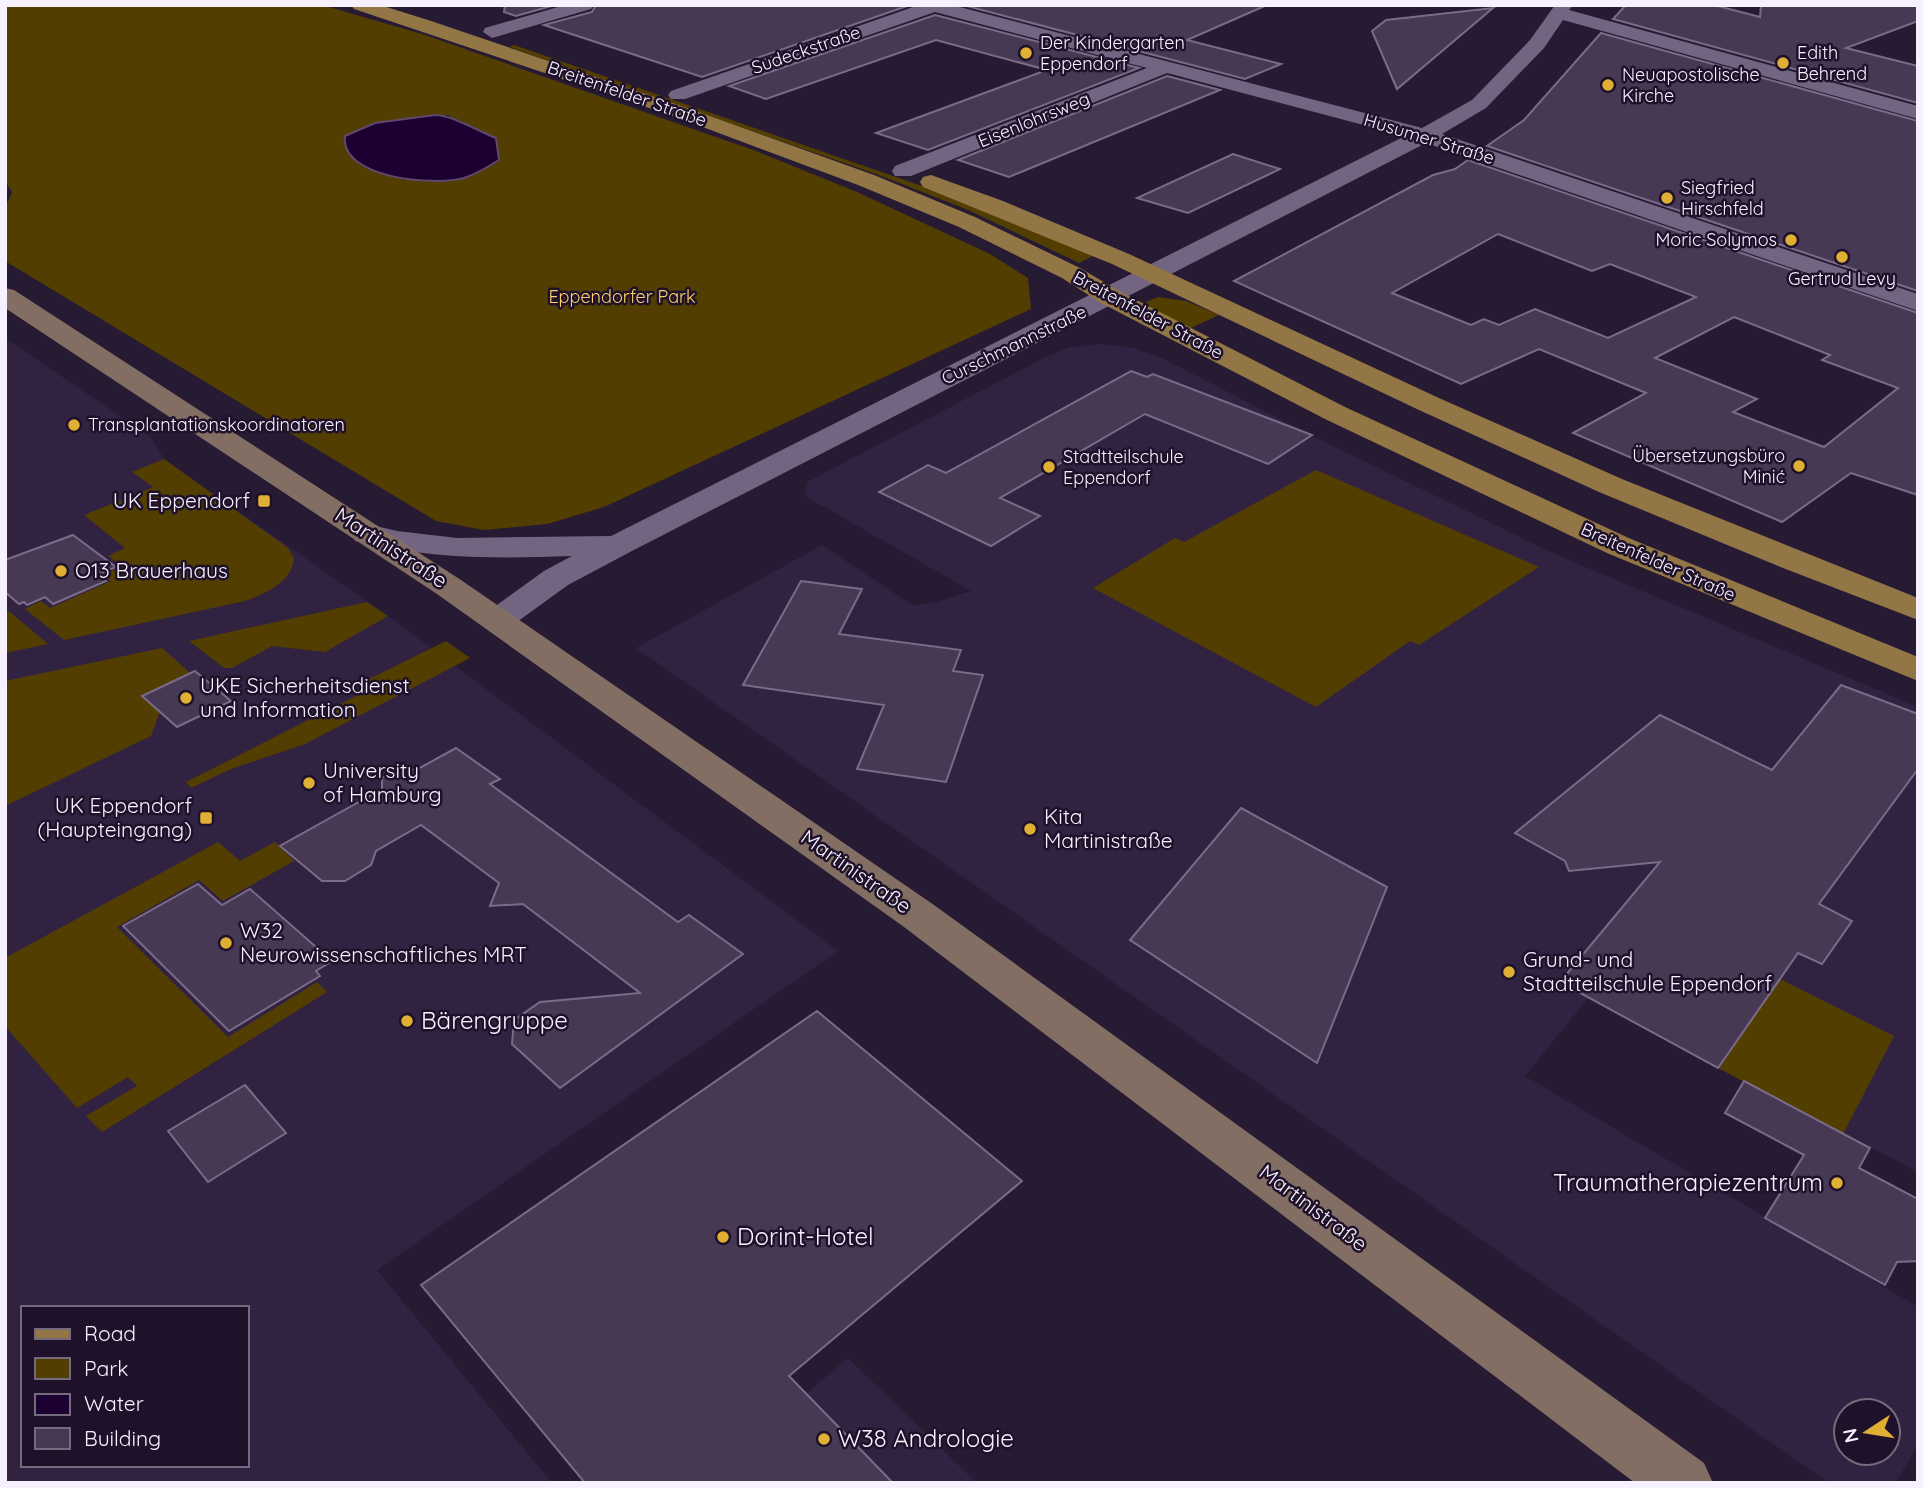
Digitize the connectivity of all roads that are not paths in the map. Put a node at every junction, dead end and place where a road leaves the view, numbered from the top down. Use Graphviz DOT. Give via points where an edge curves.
graph roads {
  1 [pos="360,5"];
  2 [pos="409,5"];
  3 [pos="585,5"];
  4 [pos="932,6"];
  5 [pos="1561,9"];
  6 [pos="492,40"];
  7 [pos="1166,67"];
  8 [pos="678,95"];
  9 [pos="1918,113"];
  10 [pos="1425,135"];
  11 [pos="903,172"];
  12 [pos="1151,272"];
  13 [pos="5,296"];
  14 [pos="1110,298"];
  15 [pos="1918,303"];
  16 [pos="367,534"];
  17 [pos="618,545"];
  18 [pos="1918,610"];
  19 [pos="498,620"];
  20 [pos="1918,670"];
  21 [pos="1683,1483"];
  1 -- 6 [label="main road, Breitenfelder Straße"];
  2 -- 6 [label="main road, Breitenfelder Straße"];
  3 -- 6 [label="street"];
  4 -- 7 [label="street, Husumer Straße"];
  4 -- 8 [label="street, Sudeckstraße"];
  5 -- 9 [label="street"];
  5 -- 10 [label="street, Curschmannstraße" via="1537,44 1479,104"];
  6 -- 8 [label="main road, Breitenfelder Straße"];
  6 -- 14 [label="main road, Breitenfelder Straße" via="967,222 1071,273"];
  7 -- 10 [label="street, Husumer Straße"];
  7 -- 11 [label="street, Eisenlohrsweg"];
  8 -- 11 [label="main road, Breitenfelder Straße"];
  10 -- 12 [label="street, Curschmannstraße"];
  10 -- 15 [label="street, Husumer Straße"];
  11 -- 12 [label="main road, Breitenfelder Straße" via="1005,208"];
  12 -- 14 [label="street, Curschmannstraße"];
  12 -- 18 [label="main road, Breitenfelder Straße" via="1523,446"];
  13 -- 16 [label="street, Martinistraße"];
  14 -- 17 [label="street, Curschmannstraße"];
  14 -- 20 [label="main road, Breitenfelder Straße" via="1335,413 1619,546"];
  16 -- 17 [label="street, Curschmannstraße" via="448,549"];
  16 -- 19 [label="street, Martinistraße"];
  17 -- 19 [label="street, Curschmannstraße" via="556,579"];
  19 -- 21 [label="street, Martinistraße" via="919,916"];
}
